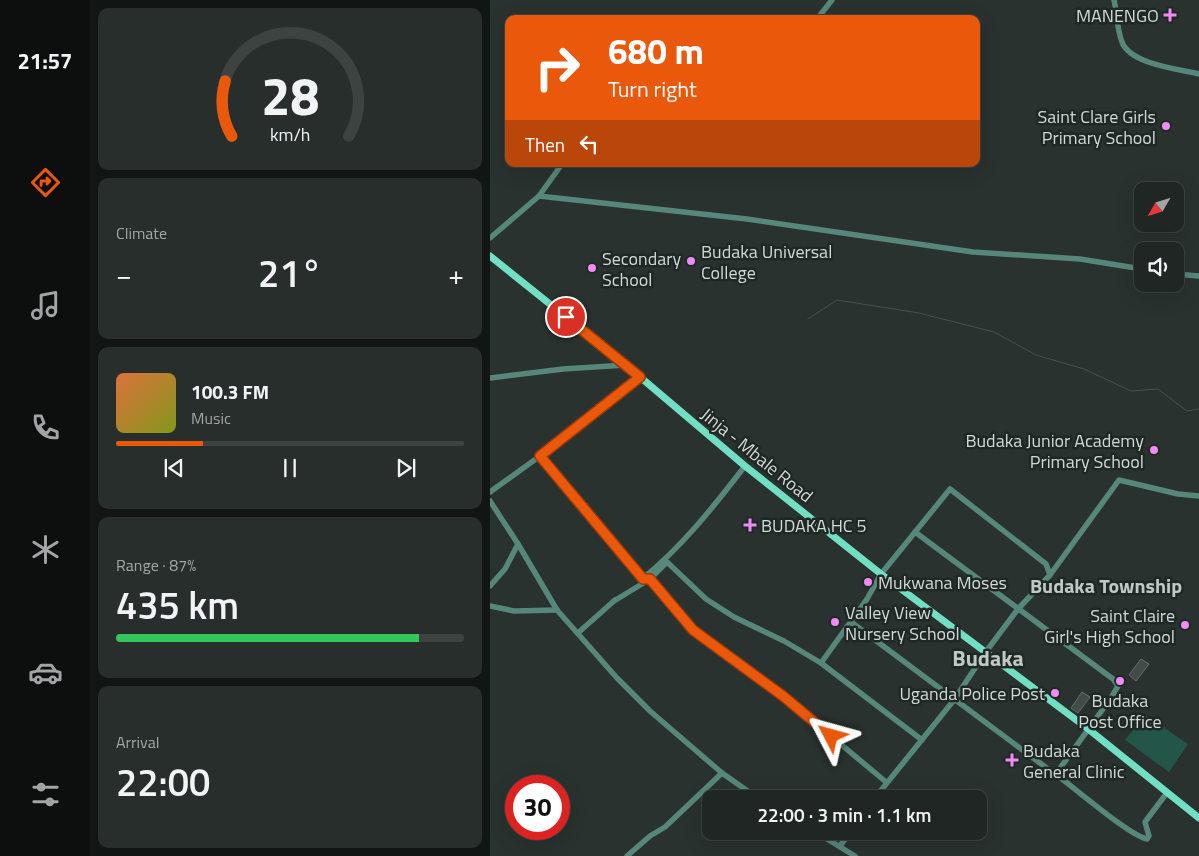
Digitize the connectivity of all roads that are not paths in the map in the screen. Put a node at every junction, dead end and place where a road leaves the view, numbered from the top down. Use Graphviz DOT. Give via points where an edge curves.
graph roads {
  1 [pos="832,0"];
  2 [pos="1114,0"];
  3 [pos="820,15"];
  4 [pos="1199,74"];
  5 [pos="560,167"];
  6 [pos="539,196"];
  7 [pos="490,238"];
  8 [pos="490,256"];
  9 [pos="1134,268"];
  10 [pos="1184,275"];
  11 [pos="1199,276"];
  12 [pos="626,365"];
  13 [pos="640,377"];
  14 [pos="490,378"];
  15 [pos="540,456"];
  16 [pos="745,466"];
  17 [pos="490,492"];
  18 [pos="1199,496"];
  19 [pos="490,501"];
  20 [pos="915,532"];
  21 [pos="518,544"];
  22 [pos="881,574"];
  23 [pos="1050,575"];
  24 [pos="643,579"];
  25 [pos="650,579"];
  26 [pos="490,586"];
  27 [pos="614,601"];
  28 [pos="490,606"];
  29 [pos="1018,609"];
  30 [pos="558,610"];
  31 [pos="851,622"];
  32 [pos="579,632"];
  33 [pos="984,653"];
  34 [pos="821,663"];
  35 [pos="954,700"];
  36 [pos="1087,728"];
  37 [pos="922,740"];
  38 [pos="722,773"];
  39 [pos="1054,773"];
  40 [pos="886,782"];
  41 [pos="746,790"];
  42 [pos="880,790"];
  43 [pos="1166,794"];
  44 [pos="1199,818"];
  45 [pos="830,840"];
  46 [pos="844,840"];
  47 [pos="840,846"];
  48 [pos="627,856"];
  49 [pos="855,856"];
  1 -- 3 [label="street"];
  2 -- 4 [label="street" via="1122,41 1128,52 1144,60"];
  5 -- 6 [label="street"];
  6 -- 7 [label="street"];
  6 -- 9 [label="street" via="747,219 973,252 1080,259"];
  8 -- 12 [label="main road, Jinja - Mbale Road"];
  10 -- 11 [label="street"];
  12 -- 13 [label="main road, Jinja - Mbale Road"];
  12 -- 14 [label="street"];
  13 -- 15 [label="street"];
  13 -- 16 [label="main road, Jinja - Mbale Road"];
  15 -- 17 [label="street"];
  15 -- 24 [label="street"];
  16 -- 22 [label="main road, Jinja - Mbale Road"];
  16 -- 24 [label="street" via="714,506"];
  18 -- 23 [label="street" via="1119,480"];
  19 -- 21 [label="street"];
  20 -- 22 [label="street"];
  20 -- 23 [label="street" via="950,489 1046,564"];
  20 -- 29 [label="street"];
  21 -- 26 [label="street" via="505,569"];
  21 -- 30 [label="street"];
  22 -- 31 [label="street"];
  22 -- 33 [label="main road, Jinja - Mbale Road"];
  23 -- 29 [label="street"];
  24 -- 25 [label="street"];
  24 -- 27 [label="street"];
  25 -- 27 [label="street"];
  25 -- 34 [label="street" via="667,562 706,599"];
  25 -- 40 [label="street" via="693,630 783,696"];
  27 -- 32 [label="street"];
  28 -- 30 [label="street" via="514,611"];
  29 -- 33 [label="street"];
  29 -- 36 [label="street" via="1094,664 1118,686"];
  30 -- 32 [label="street"];
  31 -- 34 [label="street"];
  31 -- 35 [label="street"];
  32 -- 38 [label="street" via="650,711"];
  33 -- 35 [label="street"];
  33 -- 36 [label="main road, Jinja - Mbale Road"];
  34 -- 37 [label="street"];
  35 -- 37 [label="street"];
  35 -- 39 [label="street"];
  36 -- 39 [label="street"];
  36 -- 43 [label="main road, Jinja - Mbale Road"];
  37 -- 40 [label="street"];
  38 -- 41 [label="street"];
  38 -- 48 [label="street" via="665,827"];
  39 -- 43 [label="street" via="1147,839 1145,822"];
  40 -- 42 [label="street"];
  43 -- 44 [label="main road, Jinja - Mbale Road"];
  45 -- 47 [label="street"];
  46 -- 47 [label="street"];
  47 -- 49 [label="street"];
}
